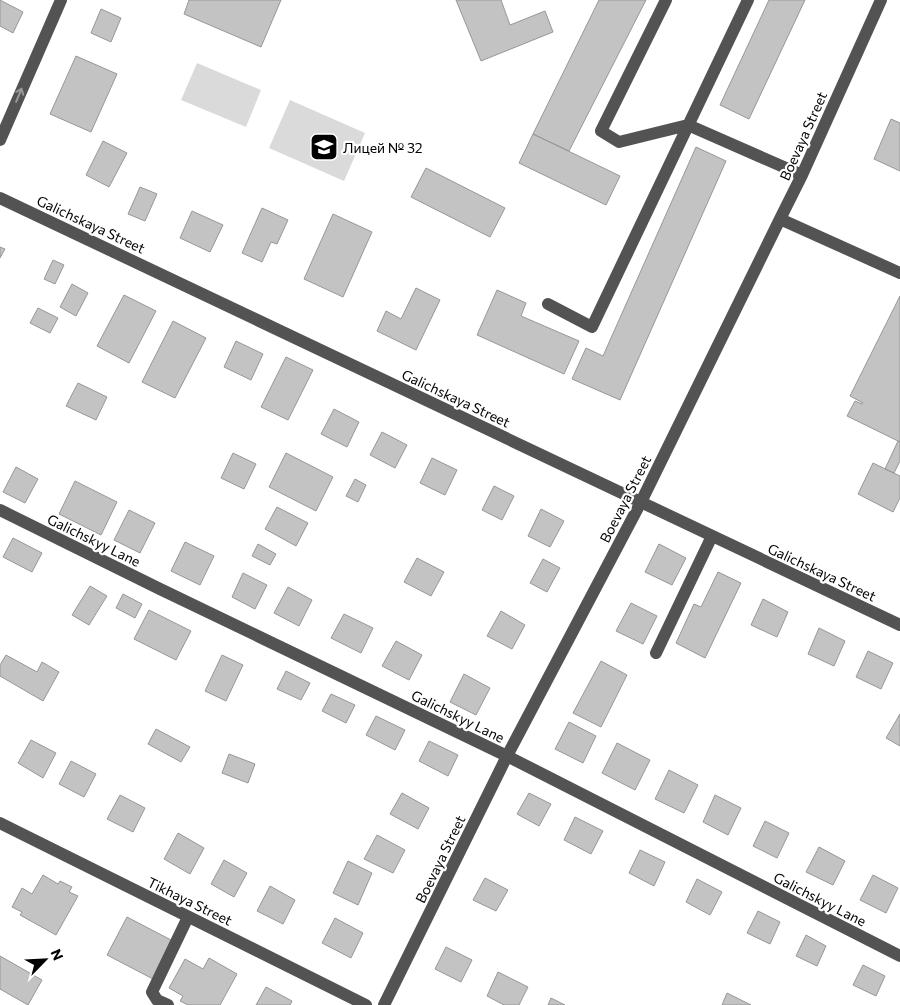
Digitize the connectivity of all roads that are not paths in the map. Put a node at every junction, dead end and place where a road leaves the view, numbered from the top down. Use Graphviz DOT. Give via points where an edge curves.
graph roads {
  1 [pos="60,0"];
  2 [pos="666,0"];
  3 [pos="748,0"];
  4 [pos="880,0"];
  5 [pos="688,125"];
  6 [pos="0,140"];
  7 [pos="802,175"];
  8 [pos="0,198"];
  9 [pos="780,219"];
  10 [pos="900,274"];
  11 [pos="548,304"];
  12 [pos="641,502"];
  13 [pos="0,510"];
  14 [pos="712,536"];
  15 [pos="900,625"];
  16 [pos="656,652"];
  17 [pos="507,756"];
  18 [pos="0,823"];
  19 [pos="188,916"];
  20 [pos="900,956"];
  21 [pos="168,1005"];
  22 [pos="366,1005"];
  23 [pos="384,1005"];
  6 -- 1 [label="street, one-way"];
  2 -- 5 [label="street" via="602,131 619,142"];
  3 -- 5 [label="street"];
  4 -- 7 [label="street, Boevaya Street"];
  5 -- 7 [label="street"];
  5 -- 11 [label="street" via="592,327"];
  7 -- 9 [label="street, Boevaya Street"];
  8 -- 12 [label="street, Galichskaya Street"];
  9 -- 10 [label="street"];
  9 -- 12 [label="street, Boevaya Street"];
  12 -- 14 [label="street, Galichskaya Street"];
  12 -- 17 [label="street, Boevaya Street"];
  13 -- 17 [label="street, Galichskyy Lane"];
  14 -- 15 [label="street, Galichskaya Street"];
  14 -- 16 [label="street"];
  17 -- 20 [label="street, Galichskyy Lane"];
  17 -- 23 [label="street, Boevaya Street"];
  18 -- 19 [label="street, Tikhaya Street"];
  19 -- 21 [label="street" via="152,992 157,1000"];
  19 -- 22 [label="street, Tikhaya Street"];
}
